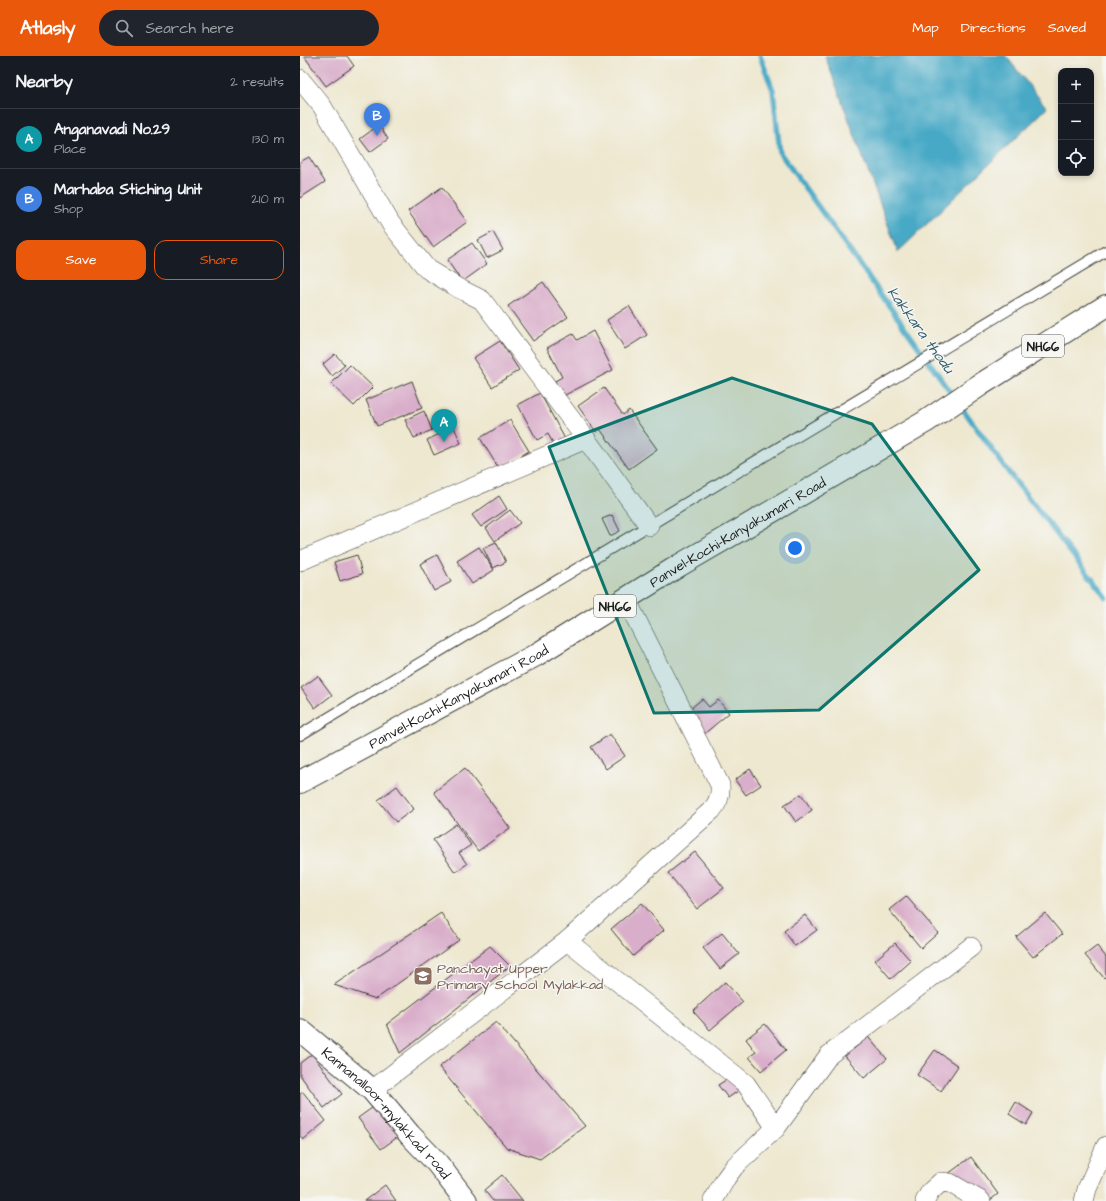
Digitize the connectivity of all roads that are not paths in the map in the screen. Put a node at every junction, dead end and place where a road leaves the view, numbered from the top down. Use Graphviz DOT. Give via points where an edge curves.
graph roads {
  1 [pos="300,78"];
  2 [pos="1106,251"];
  3 [pos="1106,306"];
  4 [pos="586,439"];
  5 [pos="649,526"];
  6 [pos="300,561"];
  7 [pos="626,599"];
  8 [pos="300,735"];
  9 [pos="300,782"];
  10 [pos="567,941"];
  11 [pos="971,947"];
  12 [pos="300,1030"];
  13 [pos="372,1090"];
  14 [pos="776,1128"];
  15 [pos="1106,1146"];
  16 [pos="466,1201"];
  17 [pos="713,1201"];
  18 [pos="925,1201"];
  19 [pos="981,1201"];
  20 [pos="1084,1201"];
  1 -- 4 [label="street" via="322,106 391,224 427,270 482,300"];
  2 -- 5 [label="lane"];
  3 -- 7 [label="main road, Panvel-Kochi-Kanyakumari Road / NH66" via="925,422"];
  4 -- 5 [label="street"];
  4 -- 6 [label="street"];
  5 -- 8 [label="lane"];
  7 -- 9 [label="main road, Panvel-Kochi-Kanyakumari Road / NH66" via="536,655"];
  7 -- 10 [label="street" via="721,791 712,810"];
  10 -- 13 [label="street"];
  10 -- 14 [label="street" via="746,1084"];
  11 -- 14 [label="street" via="829,1055"];
  12 -- 13 [label="main road, Kannanalloor-mylakkad road"];
  13 -- 16 [label="main road, Kannanalloor-mylakkad road"];
  14 -- 17 [label="street" via="734,1167"];
  15 -- 20 [label="street"];
  18 -- 19 [label="street" via="941,1182 950,1183"];
}
